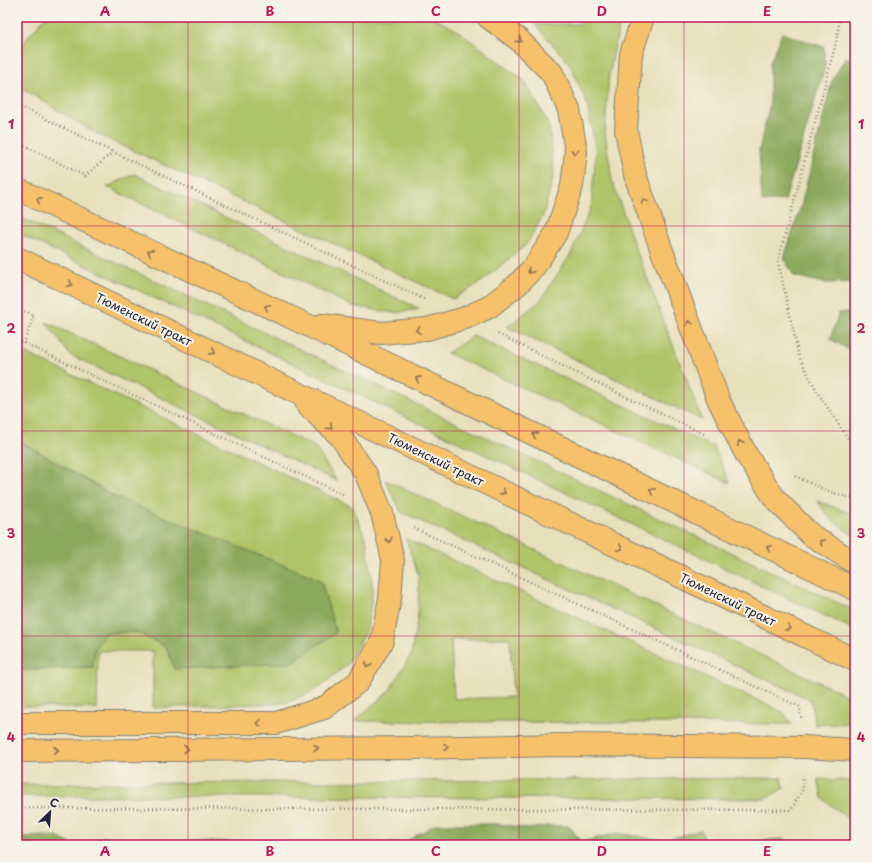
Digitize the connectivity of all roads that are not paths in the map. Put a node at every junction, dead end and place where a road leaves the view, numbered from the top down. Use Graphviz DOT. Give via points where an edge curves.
graph roads {
  1 [pos="488,17"];
  2 [pos="643,17"];
  3 [pos="17,189"];
  4 [pos="26,262"];
  5 [pos="303,323"];
  6 [pos="291,390"];
  7 [pos="855,563"];
  8 [pos="855,589"];
  9 [pos="855,660"];
  10 [pos="17,723"];
  11 [pos="855,750"];
  12 [pos="17,751"];
  1 -- 5 [label="main road, one-way" via="519,40 552,73 569,110 576,151 572,186 556,233 534,267 518,285 489,307 465,318 427,329 381,333"];
  7 -- 2 [label="main road, one-way" via="811,535 775,499 746,454 719,402 633,167 626,130 630,54"];
  5 -- 3 [label="main road, one-way"];
  4 -- 6 [label="main road, Тюменский тракт, one-way"];
  8 -- 5 [label="main road, one-way"];
  6 -- 9 [label="main road, Тюменский тракт, one-way"];
  6 -- 10 [label="main road, one-way" via="340,436 366,474 382,513 393,560 390,598 382,641 358,682 324,708 276,723"];
  12 -- 11 [label="main road, one-way" via="563,745 804,747"];
}
